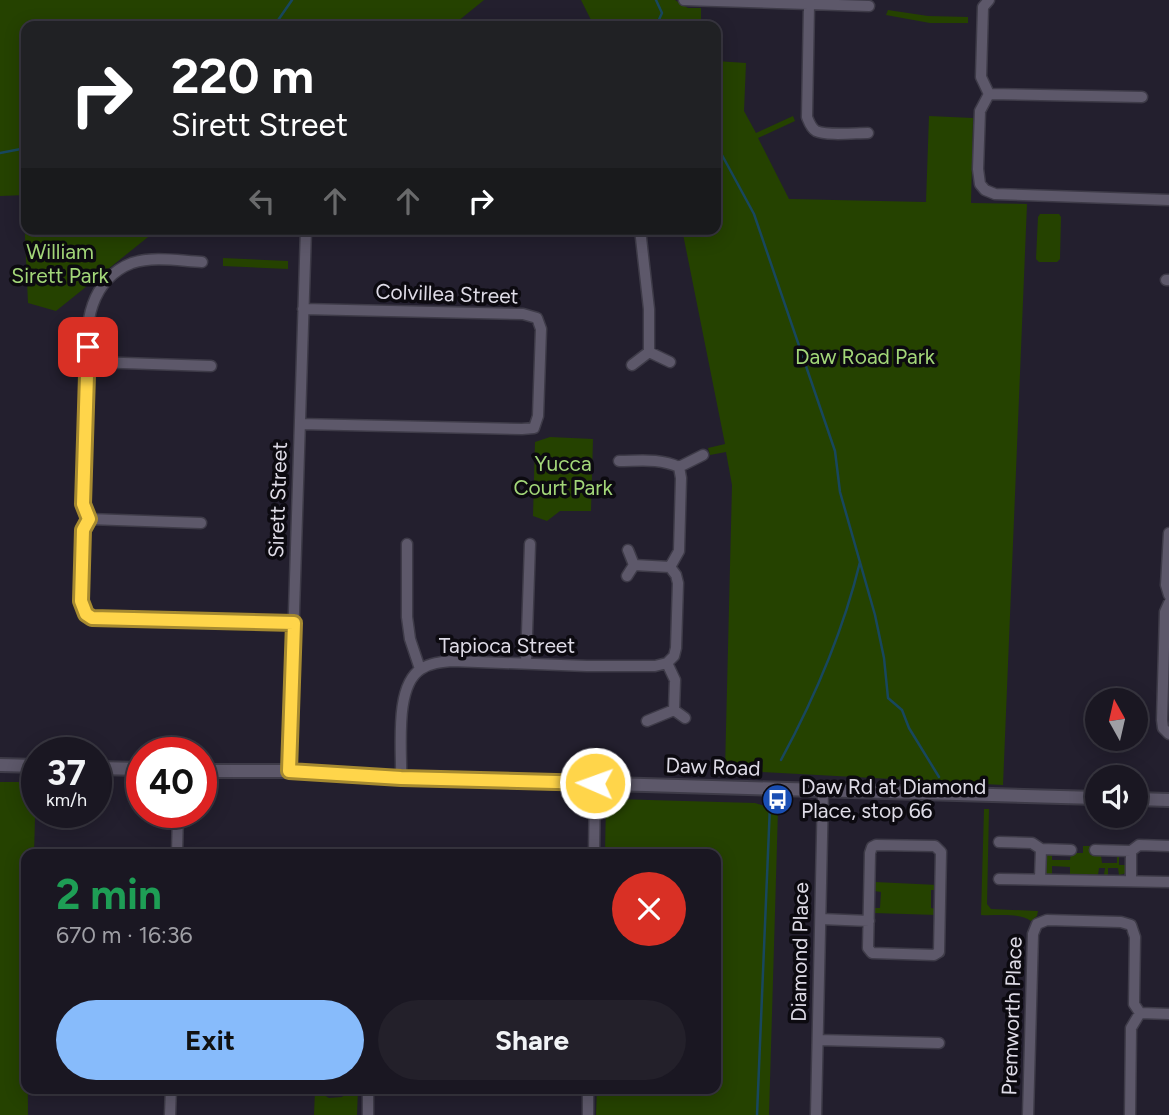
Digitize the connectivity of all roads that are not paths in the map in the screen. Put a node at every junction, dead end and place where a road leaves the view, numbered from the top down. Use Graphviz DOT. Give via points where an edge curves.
graph roads {
  1 [pos="684,0"];
  2 [pos="989,0"];
  3 [pos="809,5"];
  4 [pos="869,6"];
  5 [pos="989,94"];
  6 [pos="1142,97"];
  7 [pos="868,133"];
  8 [pos="1169,200"];
  9 [pos="306,235"];
  10 [pos="641,235"];
  11 [pos="202,262"];
  12 [pos="303,309"];
  13 [pos="649,352"];
  14 [pos="94,362"];
  15 [pos="670,362"];
  16 [pos="632,365"];
  17 [pos="211,366"];
  18 [pos="300,424"];
  19 [pos="703,456"];
  20 [pos="619,461"];
  21 [pos="679,467"];
  22 [pos="89,519"];
  23 [pos="201,523"];
  24 [pos="1169,533"];
  25 [pos="407,544"];
  26 [pos="530,544"];
  27 [pos="628,550"];
  28 [pos="634,565"];
  29 [pos="670,567"];
  30 [pos="627,576"];
  31 [pos="1169,595"];
  32 [pos="1169,603"];
  33 [pos="294,623"];
  34 [pos="526,663"];
  35 [pos="667,663"];
  36 [pos="1167,667"];
  37 [pos="420,669"];
  38 [pos="674,710"];
  39 [pos="685,718"];
  40 [pos="647,721"];
  41 [pos="1169,734"];
  42 [pos="0,765"];
  43 [pos="21,766"];
  44 [pos="217,771"];
  45 [pos="289,771"];
  46 [pos="401,778"];
  47 [pos="595,783"];
  48 [pos="823,790"];
  49 [pos="1085,798"];
  50 [pos="1148,799"];
  51 [pos="1169,800"];
  52 [pos="178,828"];
  53 [pos="999,842"];
  54 [pos="1169,846"];
  55 [pos="177,849"];
  56 [pos="594,849"];
  57 [pos="1041,849"];
  58 [pos="1071,850"];
  59 [pos="1096,850"];
  60 [pos="1131,851"];
  61 [pos="999,879"];
  62 [pos="1040,879"];
  63 [pos="1131,880"];
  64 [pos="1169,882"];
  65 [pos="821,919"];
  66 [pos="869,920"];
  67 [pos="1140,1013"];
  68 [pos="1169,1014"];
  69 [pos="818,1040"];
  70 [pos="939,1043"];
  71 [pos="171,1094"];
  72 [pos="368,1094"];
  73 [pos="589,1094"];
  74 [pos="170,1115"];
  75 [pos="368,1115"];
  76 [pos="588,1115"];
  77 [pos="816,1115"];
  78 [pos="1027,1115"];
  79 [pos="1129,1115"];
  1 -- 3 [label="street"];
  2 -- 5 [label="street" via="983,7 981,77"];
  3 -- 4 [label="street"];
  3 -- 7 [label="street" via="807,117 811,126 817,131"];
  5 -- 6 [label="street"];
  5 -- 8 [label="street" via="980,111 978,169 985,190"];
  9 -- 12 [label="street, Sirett Street"];
  10 -- 13 [label="street"];
  11 -- 14 [label="street" via="150,259 131,264 109,279 94,297 89,318 88,347"];
  12 -- 18 [label="street, Sirett Street"];
  12 -- 18 [label="street, Colvillea Street" via="523,314 537,318 541,329 534,428"];
  13 -- 15 [label="street"];
  13 -- 16 [label="street"];
  14 -- 17 [label="street"];
  14 -- 22 [label="street" via="87,375 83,504"];
  18 -- 33 [label="street, Sirett Street"];
  19 -- 21 [label="street"];
  20 -- 21 [label="street" via="658,460"];
  21 -- 29 [label="street" via="679,551"];
  22 -- 23 [label="street"];
  22 -- 33 [label="street" via="83,530 81,601 92,618"];
  24 -- 31 [label="street"];
  25 -- 37 [label="street" via="407,617"];
  26 -- 34 [label="street"];
  27 -- 28 [label="street"];
  28 -- 29 [label="street"];
  28 -- 30 [label="street"];
  29 -- 35 [label="street" via="678,583 676,648"];
  32 -- 36 [label="street" via="1165,612"];
  33 -- 45 [label="street, Sirett Street"];
  34 -- 35 [label="street, Tapioca Street"];
  34 -- 37 [label="street, Tapioca Street" via="452,661"];
  35 -- 38 [label="street" via="675,680"];
  36 -- 41 [label="street" via="1162,720"];
  37 -- 46 [label="street, Tapioca Street" via="405,690"];
  38 -- 39 [label="street"];
  38 -- 40 [label="street"];
  42 -- 43 [label="street"];
  44 -- 45 [label="street, Daw Road"];
  45 -- 46 [label="street, Daw Road"];
  46 -- 47 [label="street, Daw Road"];
  47 -- 48 [label="street, Daw Road"];
  47 -- 56 [label="street"];
  48 -- 49 [label="street, Daw Road"];
  48 -- 65 [label="street, Diamond Place"];
  50 -- 51 [label="street"];
  52 -- 55 [label="street"];
  53 -- 57 [label="street" via="1032,843"];
  54 -- 60 [label="street" via="1139,845"];
  57 -- 58 [label="street"];
  57 -- 62 [label="street"];
  59 -- 60 [label="street"];
  60 -- 63 [label="street"];
  61 -- 62 [label="street"];
  62 -- 63 [label="street"];
  63 -- 64 [label="street"];
  65 -- 66 [label="street"];
  65 -- 69 [label="street, Diamond Place"];
  66 -- 66 [label="street" via="872,847 939,848 939,952 872,953 868,948"];
  67 -- 68 [label="street"];
  67 -- 78 [label="street, Premworth Place" via="1134,1004 1135,937 1131,925 1060,920 1037,924"];
  67 -- 79 [label="street" via="1131,1028"];
  69 -- 70 [label="street"];
  69 -- 77 [label="street, Diamond Place"];
  71 -- 74 [label="street"];
  72 -- 75 [label="street"];
  73 -- 76 [label="street"];
}
